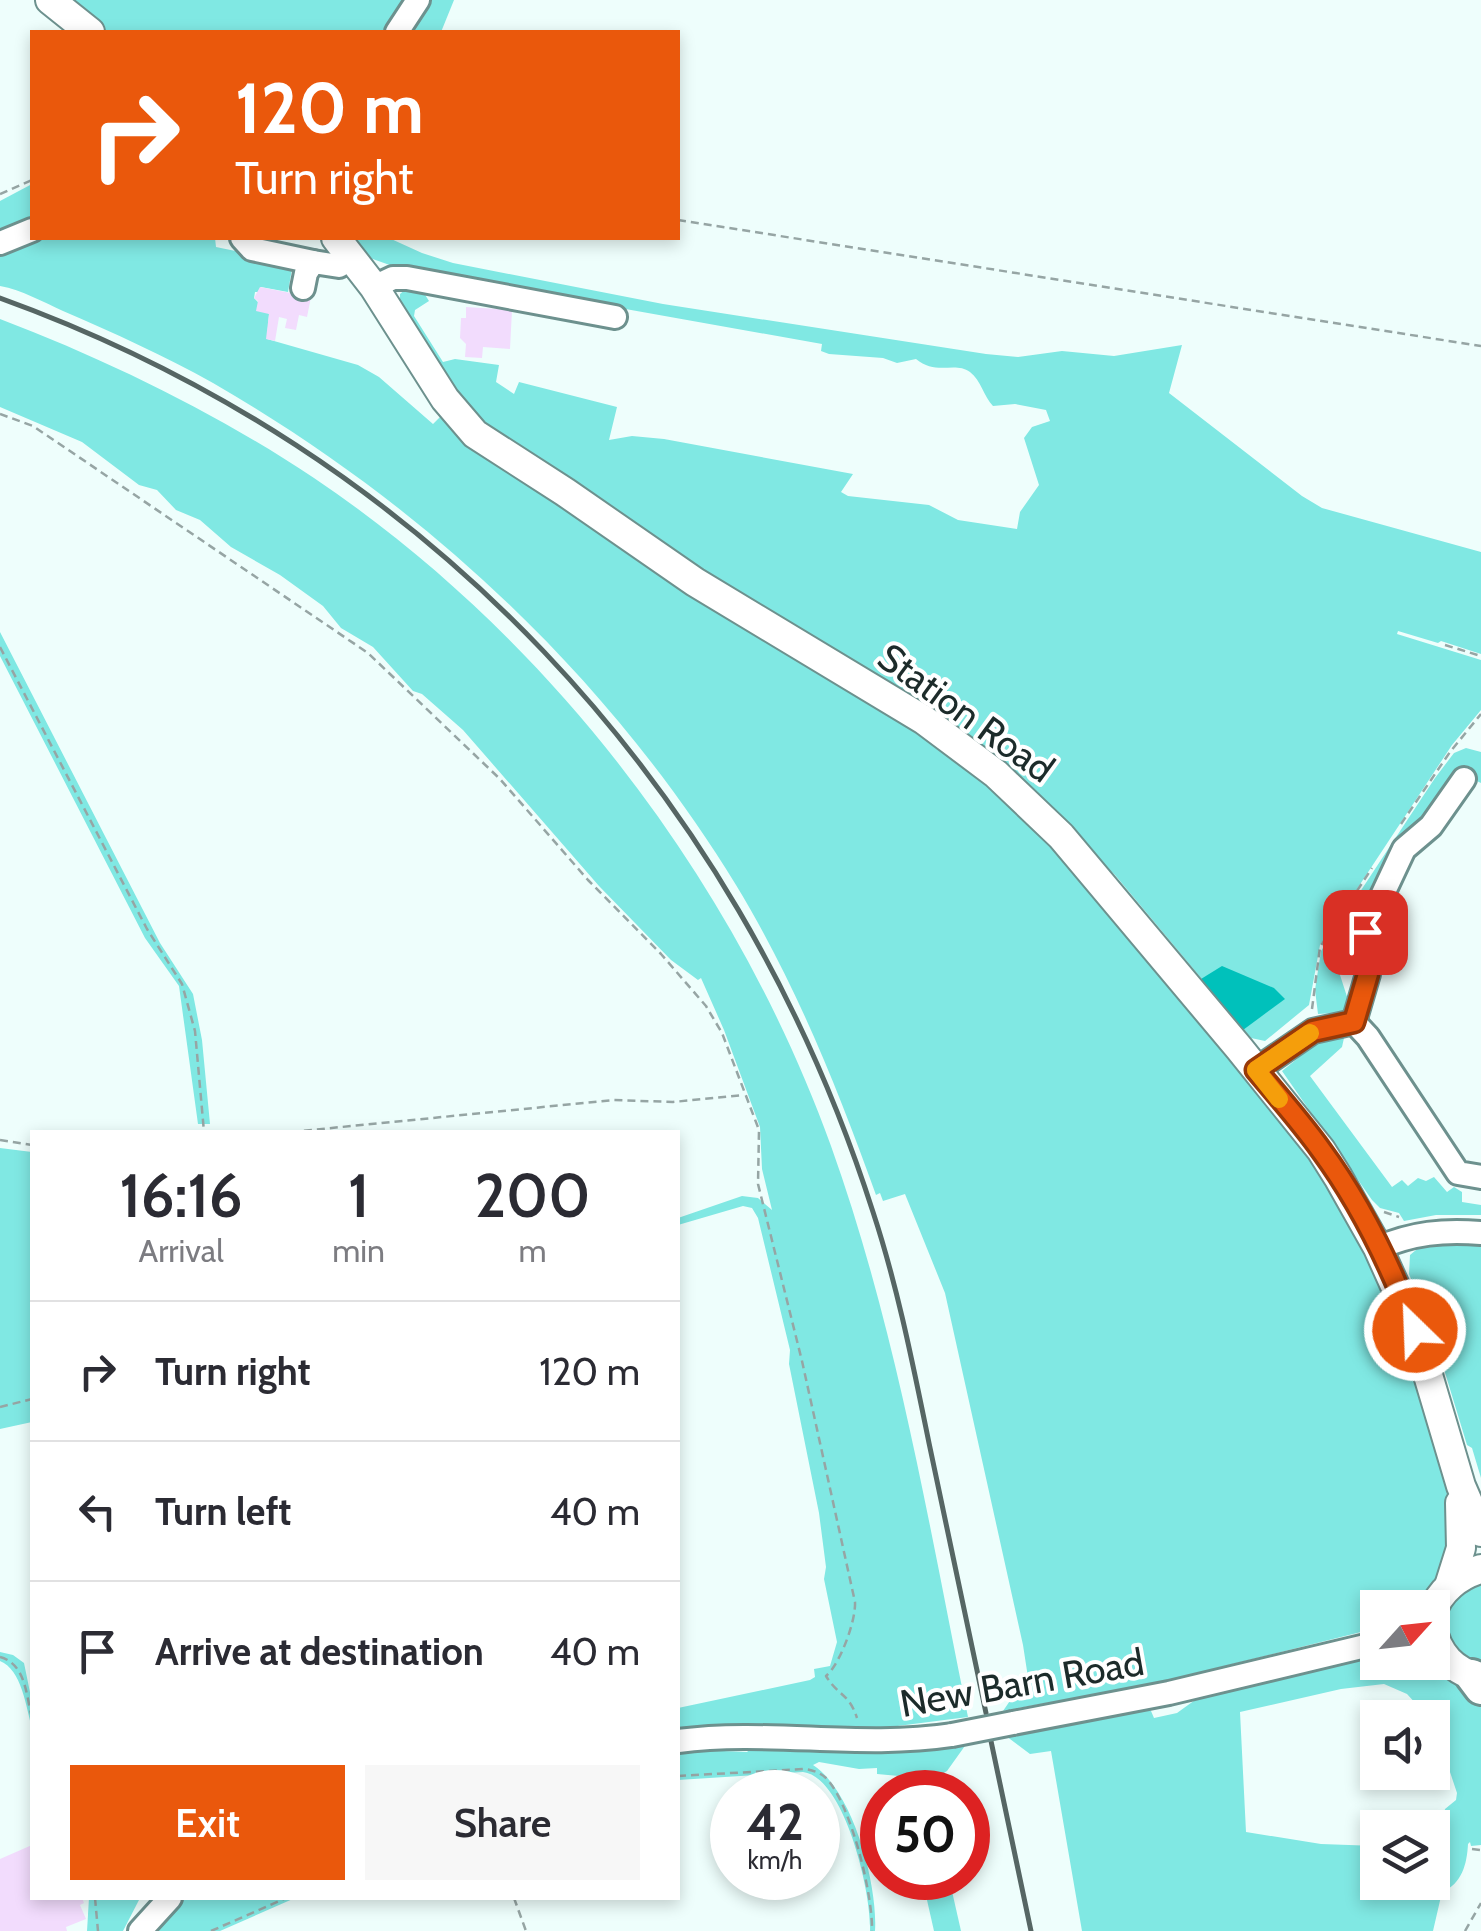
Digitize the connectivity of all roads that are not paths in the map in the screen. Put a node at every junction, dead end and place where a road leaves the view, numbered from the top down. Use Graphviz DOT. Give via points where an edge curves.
graph roads {
  1 [pos="50,0"];
  2 [pos="418,0"];
  3 [pos="88,30"];
  4 [pos="399,30"];
  5 [pos="30,231"];
  6 [pos="244,240"];
  7 [pos="0,243"];
  8 [pos="344,248"];
  9 [pos="313,262"];
  10 [pos="374,287"];
  11 [pos="303,288"];
  12 [pos="615,316"];
  13 [pos="1464,779"];
  14 [pos="1354,1022"];
  15 [pos="1256,1070"];
  16 [pos="1481,1178"];
  17 [pos="1481,1233"];
  18 [pos="1378,1248"];
  19 [pos="1415,1330"];
  20 [pos="1386,1338"];
  21 [pos="1461,1486"];
  22 [pos="1481,1532"];
  23 [pos="1481,1569"];
  24 [pos="1442,1590"];
  25 [pos="1450,1591"];
  26 [pos="1360,1649"];
  27 [pos="1450,1662"];
  28 [pos="1478,1680"];
  29 [pos="680,1741"];
  30 [pos="165,1900"];
  31 [pos="140,1931"];
  1 -- 3 [label="main road"];
  2 -- 4 [label="street"];
  5 -- 7 [label="street"];
  6 -- 9 [label="street" via="252,249"];
  8 -- 9 [label="street" via="339,266"];
  8 -- 10 [label="main road, Station Road"];
  9 -- 11 [label="street"];
  10 -- 12 [label="street" via="407,278"];
  10 -- 15 [label="main road, Station Road" via="479,437 976,757 1061,836"];
  13 -- 14 [label="street" via="1431,826 1404,849 1365,932 1368,974"];
  14 -- 15 [label="street" via="1313,1031"];
  14 -- 16 [label="street" via="1458,1173"];
  15 -- 18 [label="main road, Station Road" via="1321,1150"];
  17 -- 18 [label="street" via="1422,1233"];
  18 -- 19 [label="main road, Station Road"];
  19 -- 20 [label="street"];
  19 -- 21 [label="main road, Station Road" via="1463,1454"];
  21 -- 22 [label="main road, Station Road"];
  21 -- 24 [label="main road, Station Road" via="1462,1538"];
  23 -- 25 [label="main road"];
  26 -- 29 [label="street, New Barn Road, bridge" via="952,1734 885,1742 745,1736"];
  27 -- 28 [label="main road"];
  30 -- 31 [label="street"];
}
